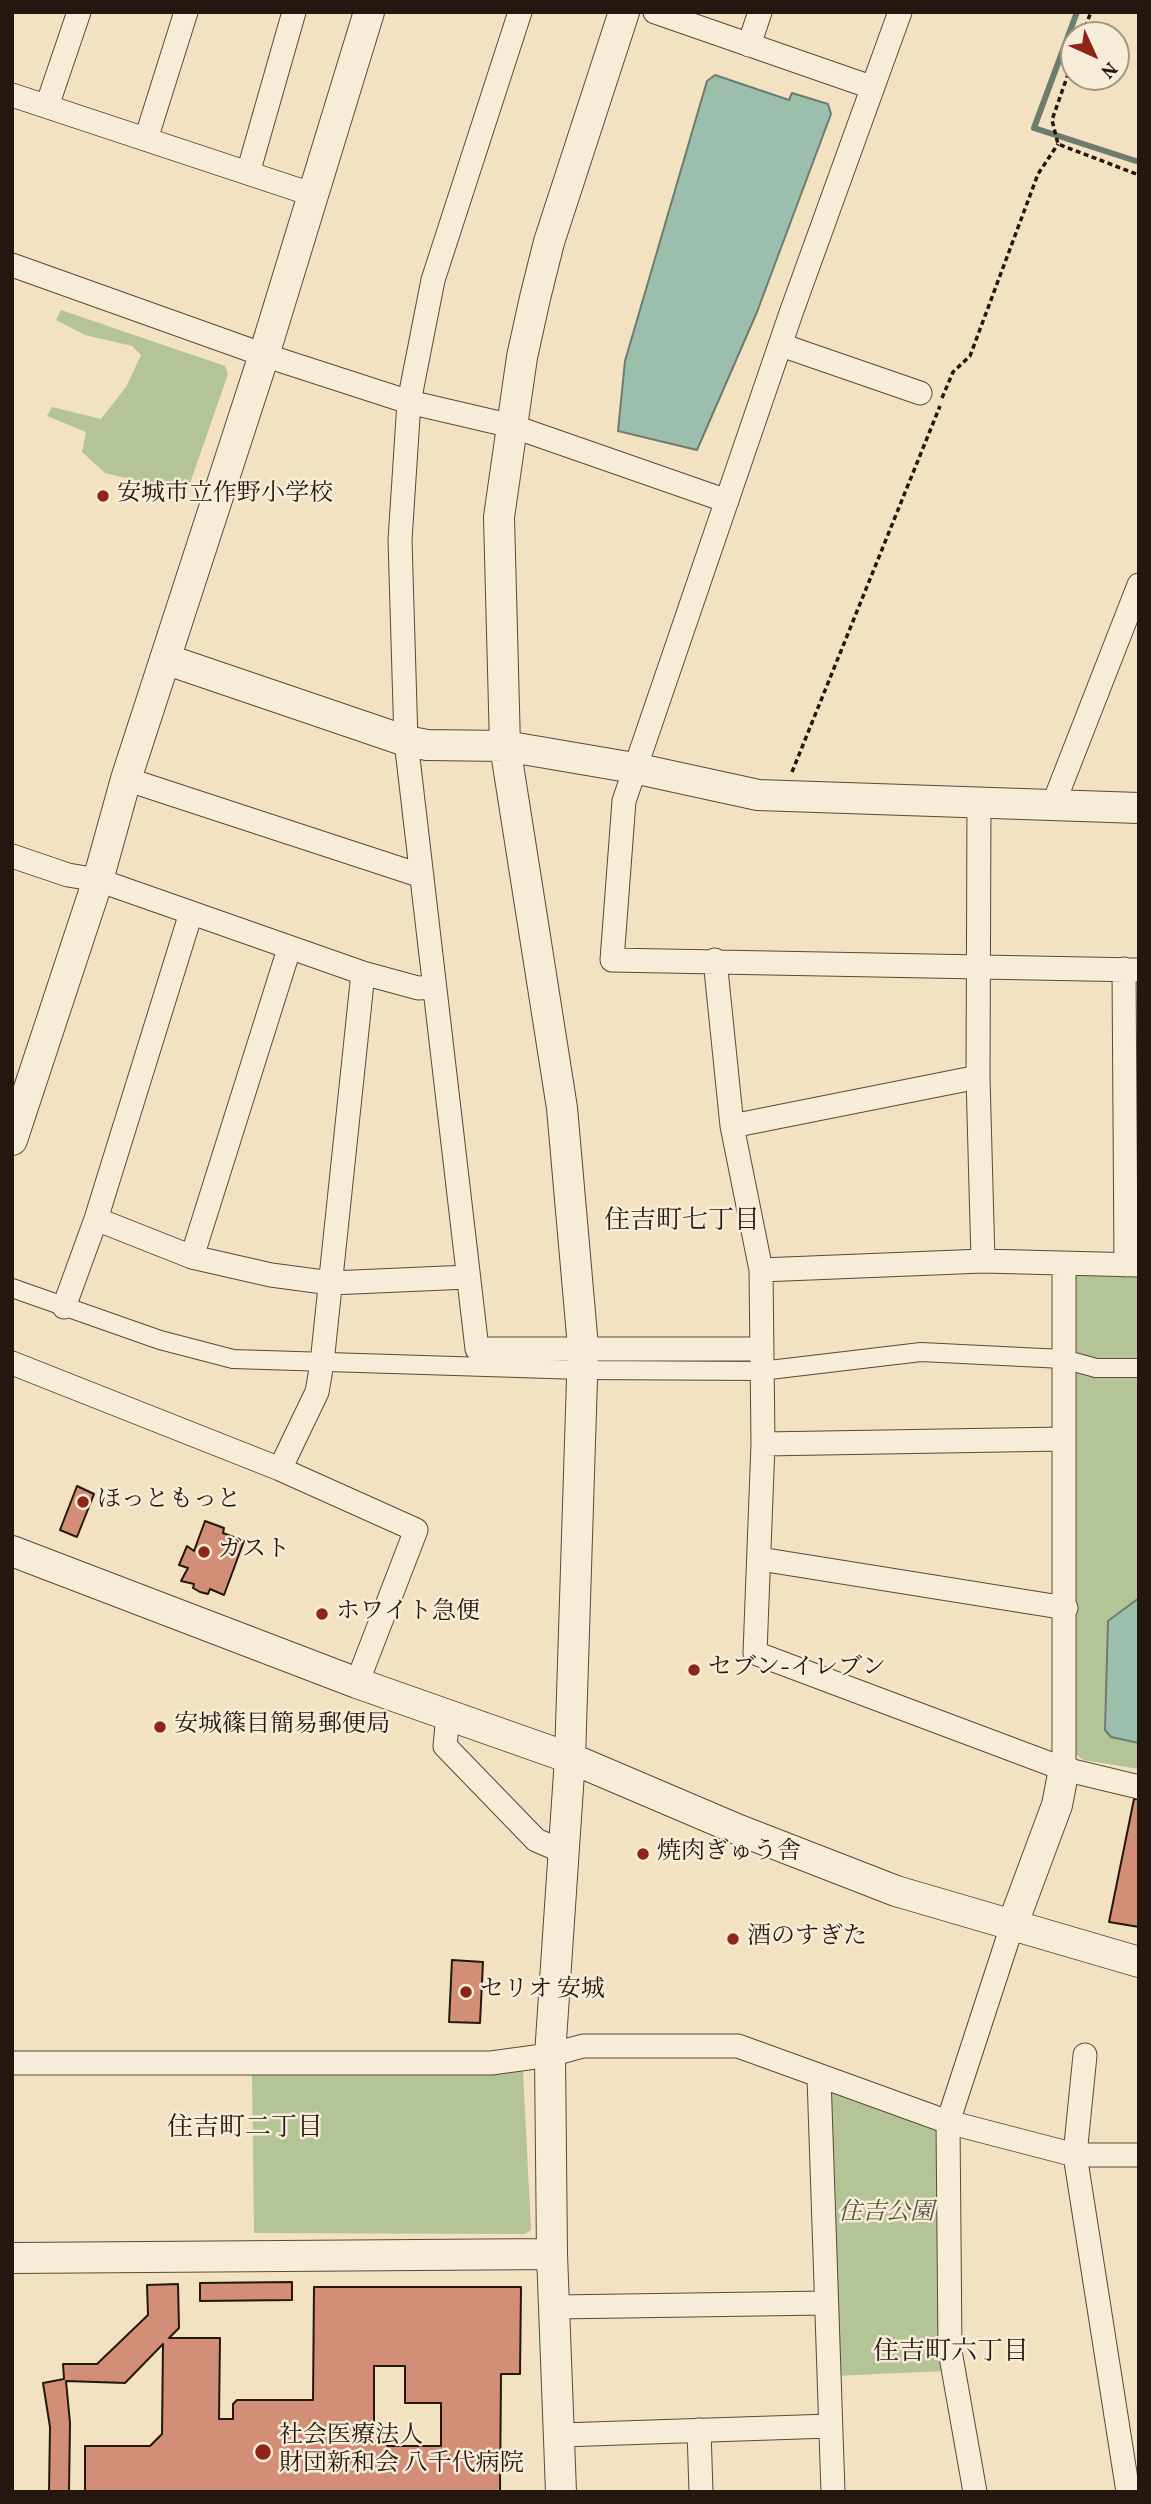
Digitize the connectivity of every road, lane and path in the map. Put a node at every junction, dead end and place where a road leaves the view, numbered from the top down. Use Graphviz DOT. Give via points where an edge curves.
graph roads {
  1 [pos="79,12"];
  2 [pos="186,12"];
  3 [pos="295,12"];
  4 [pos="369,12"];
  5 [pos="520,12"];
  6 [pos="624,12"];
  7 [pos="655,12"];
  8 [pos="760,12"];
  9 [pos="900,12"];
  10 [pos="748,44"];
  11 [pos="871,87"];
  12 [pos="1062,91"];
  13 [pos="12,95"];
  14 [pos="47,106"];
  15 [pos="146,139"];
  16 [pos="1058,144"];
  17 [pos="247,173"];
  18 [pos="1139,175"];
  19 [pos="314,195"];
  20 [pos="12,265"];
  21 [pos="780,345"];
  22 [pos="264,355"];
  23 [pos="920,393"];
  24 [pos="409,402"];
  25 [pos="512,426"];
  26 [pos="727,501"];
  27 [pos="1139,585"];
  28 [pos="166,659"];
  29 [pos="407,741"];
  30 [pos="505,746"];
  31 [pos="634,768"];
  32 [pos="126,779"];
  33 [pos="783,797"];
  34 [pos="979,803"];
  35 [pos="1053,805"];
  36 [pos="1139,808"];
  37 [pos="12,856"];
  38 [pos="422,876"];
  39 [pos="98,880"];
  40 [pos="191,913"];
  41 [pos="289,949"];
  42 [pos="715,960"];
  43 [pos="979,965"];
  44 [pos="1131,969"];
  45 [pos="363,973"];
  46 [pos="434,987"];
  47 [pos="978,1077"];
  48 [pos="1132,1116"];
  49 [pos="732,1126"];
  50 [pos="12,1140"];
  51 [pos="96,1219"];
  52 [pos="192,1257"];
  53 [pos="983,1262"];
  54 [pos="1064,1264"];
  55 [pos="1132,1265"];
  56 [pos="761,1270"];
  57 [pos="468,1277"];
  58 [pos="331,1283"];
  59 [pos="12,1288"];
  60 [pos="64,1307"];
  61 [pos="582,1358"];
  62 [pos="1063,1359"];
  63 [pos="761,1360"];
  64 [pos="12,1363"];
  65 [pos="322,1363"];
  66 [pos="1139,1368"];
  67 [pos="1063,1439"];
  68 [pos="763,1444"];
  69 [pos="279,1469"];
  70 [pos="12,1551"];
  71 [pos="760,1559"];
  72 [pos="1066,1608"];
  73 [pos="357,1683"];
  74 [pos="448,1715"];
  75 [pos="570,1758"];
  76 [pos="1064,1769"];
  77 [pos="1139,1787"];
  78 [pos="564,1852"];
  79 [pos="1012,1926"];
  80 [pos="1139,1962"];
  81 [pos="1085,2055"];
  82 [pos="550,2056"];
  83 [pos="12,2063"];
  84 [pos="819,2077"];
  85 [pos="948,2122"];
  86 [pos="1075,2155"];
  87 [pos="1139,2155"];
  88 [pos="552,2254"];
  89 [pos="12,2258"];
  90 [pos="825,2303"];
  91 [pos="556,2307"];
  92 [pos="831,2426"];
  93 [pos="699,2430"];
  94 [pos="561,2435"];
  95 [pos="561,2492"];
  96 [pos="701,2492"];
  97 [pos="833,2492"];
  98 [pos="975,2492"];
  99 [pos="1128,2492"];
  1 -- 14 [label="street"];
  2 -- 15 [label="street"];
  3 -- 17 [label="street"];
  4 -- 19 [label="street"];
  5 -- 24 [label="street" via="433,280"];
  6 -- 25 [label="street" via="549,242 522,357"];
  7 -- 10 [label="street"];
  8 -- 10 [label="street"];
  9 -- 11 [label="street"];
  10 -- 11 [label="street"];
  11 -- 21 [label="street"];
  12 -- 16 [label="path" via="1052,120"];
  13 -- 14 [label="street"];
  14 -- 15 [label="street"];
  15 -- 17 [label="street"];
  16 -- 18 [label="path"];
  16 -- 33 [label="path" via="1038,174 970,356 953,372"];
  17 -- 19 [label="street"];
  19 -- 22 [label="street"];
  20 -- 22 [label="street"];
  21 -- 23 [label="street"];
  21 -- 26 [label="street"];
  22 -- 24 [label="street"];
  22 -- 28 [label="street"];
  24 -- 25 [label="street"];
  24 -- 29 [label="street" via="400,540"];
  25 -- 26 [label="street"];
  25 -- 30 [label="street" via="499,517"];
  26 -- 31 [label="street"];
  27 -- 35 [label="street"];
  28 -- 29 [label="street"];
  28 -- 32 [label="street"];
  29 -- 30 [label="street"];
  29 -- 38 [label="street"];
  30 -- 31 [label="street"];
  30 -- 61 [label="street" via="562,1108"];
  31 -- 33 [label="street"];
  31 -- 42 [label="street" via="624,801 611,960"];
  32 -- 38 [label="street"];
  32 -- 39 [label="street"];
  33 -- 34 [label="street"];
  34 -- 35 [label="street"];
  34 -- 43 [label="street"];
  35 -- 36 [label="street"];
  37 -- 39 [label="street"];
  38 -- 46 [label="street"];
  39 -- 40 [label="street"];
  39 -- 50 [label="street"];
  40 -- 41 [label="street"];
  40 -- 51 [label="street"];
  41 -- 45 [label="street"];
  41 -- 52 [label="street"];
  42 -- 43 [label="street"];
  42 -- 49 [label="street"];
  43 -- 44 [label="street"];
  43 -- 47 [label="street"];
  44 -- 48 [label="street"];
  45 -- 46 [label="street" via="418,988"];
  45 -- 58 [label="street"];
  46 -- 57 [label="street"];
  47 -- 49 [label="street"];
  47 -- 53 [label="street"];
  48 -- 55 [label="street"];
  49 -- 56 [label="street"];
  51 -- 52 [label="street"];
  51 -- 60 [label="street"];
  52 -- 58 [label="street"];
  53 -- 54 [label="street"];
  53 -- 56 [label="street"];
  54 -- 55 [label="street"];
  54 -- 62 [label="street"];
  56 -- 63 [label="street"];
  57 -- 58 [label="street"];
  57 -- 61 [label="street" via="477,1349"];
  58 -- 65 [label="street"];
  59 -- 60 [label="street"];
  60 -- 65 [label="street" via="233,1359"];
  61 -- 63 [label="street"];
  61 -- 65 [label="street"];
  61 -- 75 [label="street"];
  62 -- 63 [label="street" via="921,1352"];
  62 -- 66 [label="street" via="1096,1368"];
  62 -- 67 [label="street"];
  63 -- 68 [label="street"];
  64 -- 69 [label="street"];
  65 -- 69 [label="street" via="317,1392"];
  67 -- 68 [label="street"];
  67 -- 72 [label="street"];
  68 -- 71 [label="street"];
  69 -- 73 [label="street" via="416,1530"];
  70 -- 73 [label="street"];
  71 -- 72 [label="street"];
  71 -- 76 [label="street" via="755,1653"];
  72 -- 76 [label="street"];
  73 -- 74 [label="street"];
  74 -- 75 [label="street"];
  74 -- 78 [label="street" via="445,1746 536,1840"];
  75 -- 78 [label="street"];
  75 -- 79 [label="street" via="896,1891"];
  76 -- 77 [label="street"];
  76 -- 79 [label="street" via="1057,1805"];
  78 -- 82 [label="street"];
  79 -- 80 [label="street"];
  79 -- 85 [label="street"];
  81 -- 86 [label="street"];
  82 -- 83 [label="street" via="491,2063"];
  82 -- 84 [label="street" via="583,2046 738,2046"];
  82 -- 88 [label="street"];
  84 -- 85 [label="street"];
  84 -- 90 [label="street"];
  85 -- 86 [label="street"];
  85 -- 98 [label="street" via="950,2351"];
  86 -- 87 [label="street"];
  86 -- 99 [label="street"];
  88 -- 89 [label="street"];
  88 -- 91 [label="street"];
  90 -- 91 [label="street"];
  90 -- 92 [label="street"];
  91 -- 94 [label="street"];
  92 -- 93 [label="street"];
  92 -- 97 [label="street"];
  93 -- 94 [label="street"];
  93 -- 96 [label="street"];
  94 -- 95 [label="street"];
}
